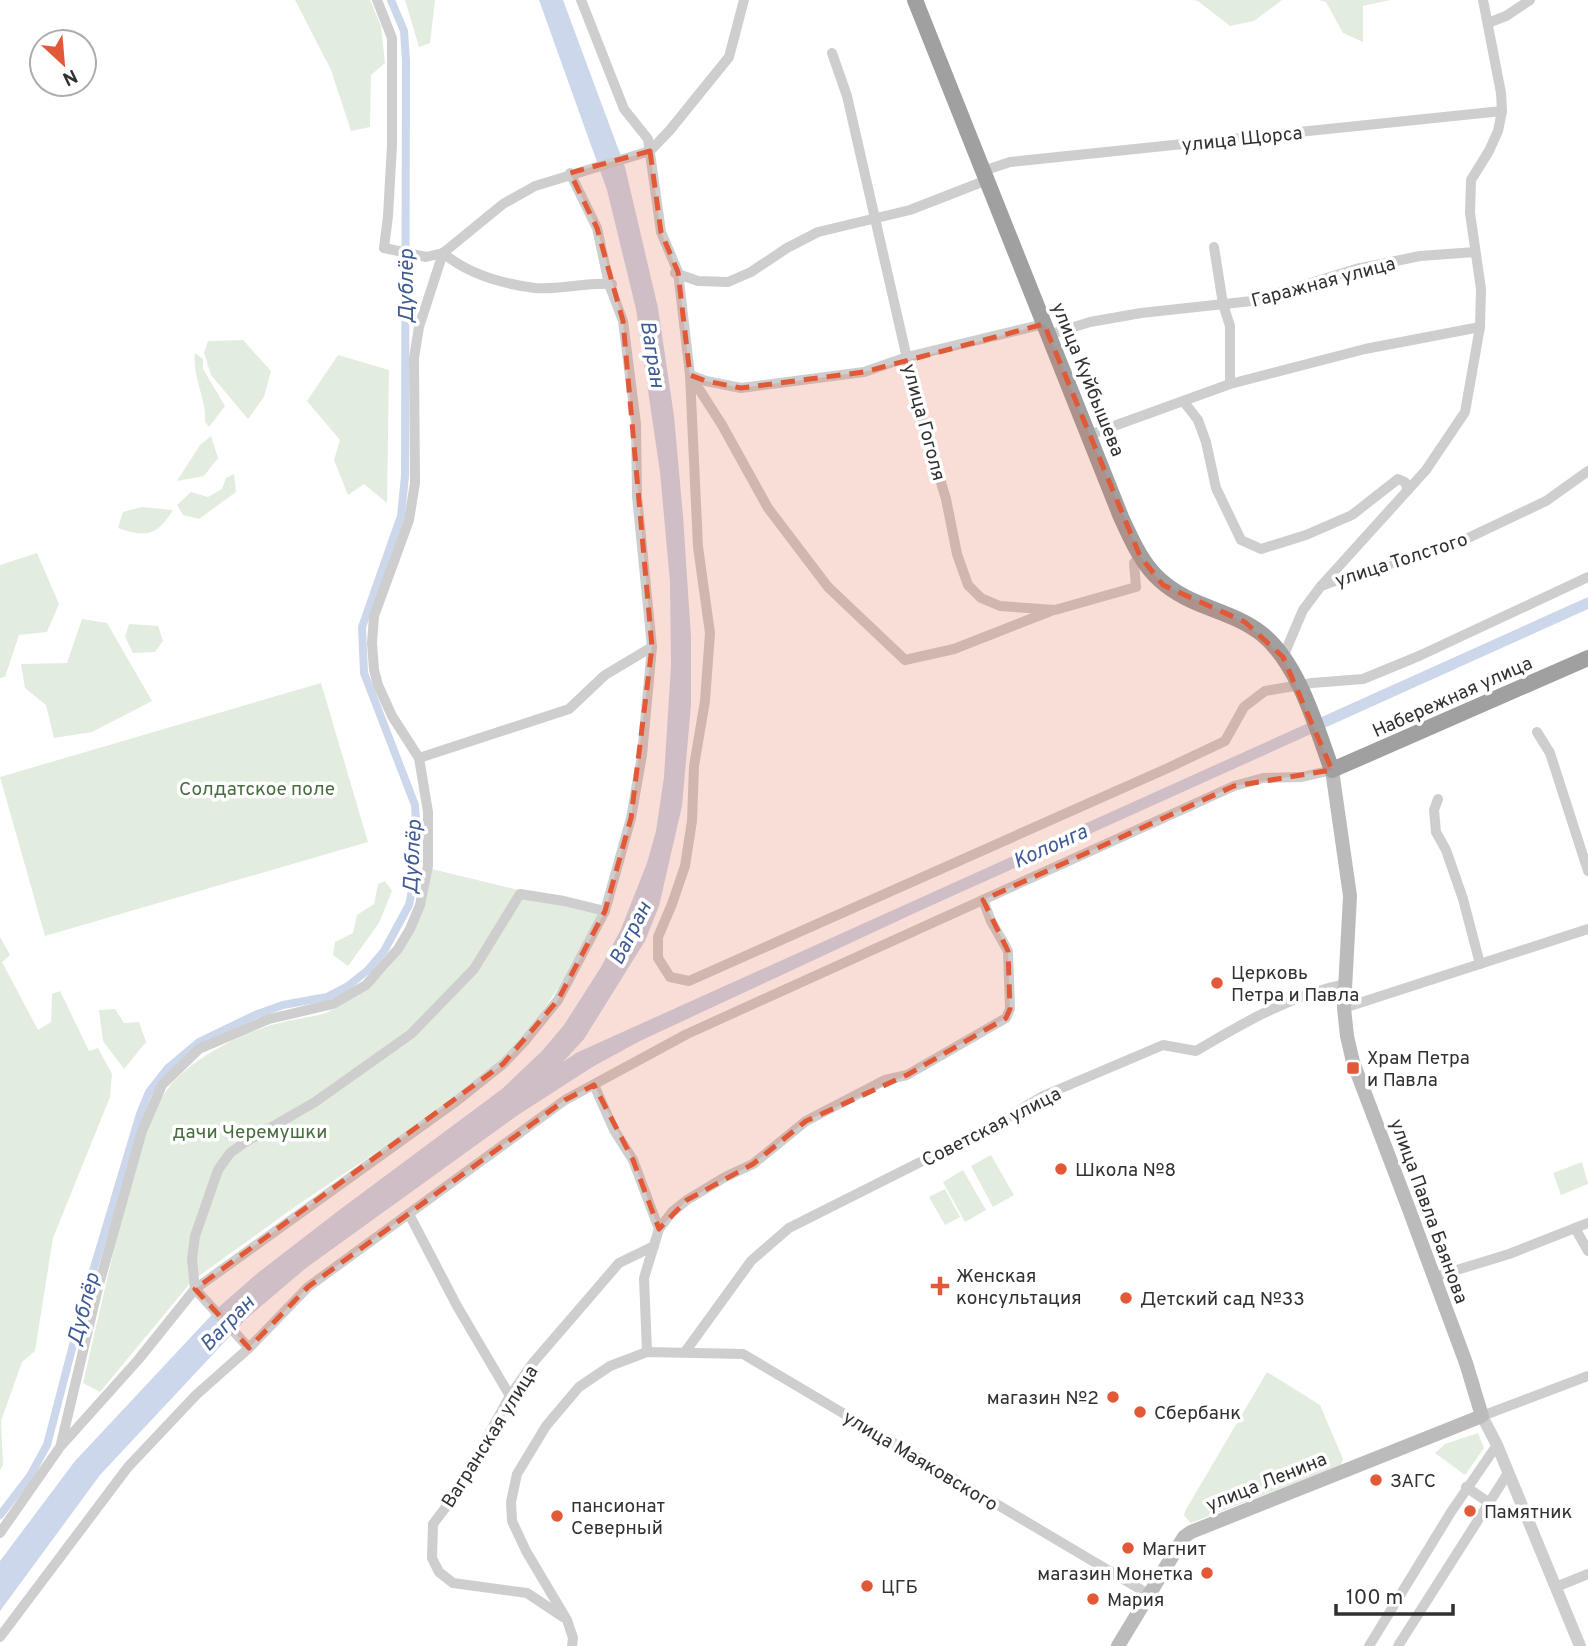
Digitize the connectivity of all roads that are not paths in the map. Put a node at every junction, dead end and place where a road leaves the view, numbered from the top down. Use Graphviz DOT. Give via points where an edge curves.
graph roads {
  1 [pos="377,0"];
  2 [pos="581,0"];
  3 [pos="744,0"];
  4 [pos="915,0"];
  5 [pos="1483,0"];
  6 [pos="1530,0"];
  7 [pos="1488,23"];
  8 [pos="832,53"];
  9 [pos="1502,111"];
  10 [pos="650,150"];
  11 [pos="570,173"];
  12 [pos="985,176"];
  13 [pos="876,220"];
  14 [pos="1214,247"];
  15 [pos="1475,252"];
  16 [pos="443,253"];
  17 [pos="674,273"];
  18 [pos="610,284"];
  19 [pos="1223,304"];
  20 [pos="1480,327"];
  21 [pos="1046,329"];
  22 [pos="907,356"];
  23 [pos="690,375"];
  24 [pos="1230,384"];
  25 [pos="1184,402"];
  26 [pos="1089,435"];
  27 [pos="1588,471"];
  28 [pos="1408,490"];
  29 [pos="1140,556"];
  30 [pos="1588,577"];
  31 [pos="1321,586"];
  32 [pos="1055,610"];
  33 [pos="652,647"];
  34 [pos="1283,657"];
  35 [pos="1588,659"];
  36 [pos="1299,685"];
  37 [pos="1537,732"];
  38 [pos="419,758"];
  39 [pos="1332,770"];
  40 [pos="1438,799"];
  41 [pos="1588,871"];
  42 [pos="983,900"];
  43 [pos="605,911"];
  44 [pos="1588,929"];
  45 [pos="1480,964"];
  46 [pos="1346,984"];
  47 [pos="1344,1009"];
  48 [pos="594,1085"];
  49 [pos="409,1214"];
  50 [pos="1588,1223"];
  51 [pos="1575,1228"];
  52 [pos="659,1229"];
  53 [pos="653,1247"];
  54 [pos="1588,1251"];
  55 [pos="1434,1277"];
  56 [pos="196,1291"];
  57 [pos="246,1345"];
  58 [pos="647,1352"];
  59 [pos="685,1352"];
  60 [pos="1588,1376"];
  61 [pos="510,1396"];
  62 [pos="1482,1416"];
  63 [pos="1497,1444"];
  64 [pos="60,1447"];
  65 [pos="1508,1473"];
  66 [pos="1466,1487"];
  67 [pos="1488,1502"];
  68 [pos="0,1533"];
  69 [pos="1588,1574"];
  70 [pos="1556,1587"];
  71 [pos="1150,1595"];
  72 [pos="567,1620"];
  73 [pos="0,1637"];
  74 [pos="572,1646"];
  75 [pos="1118,1646"];
  76 [pos="1369,1646"];
  77 [pos="1398,1646"];
  78 [pos="1580,1646"];
  1 -- 16 [label="street" via="392,38 392,145 384,248 426,257"];
  2 -- 10 [label="street" via="624,109 649,139"];
  3 -- 10 [label="street" via="729,57"];
  4 -- 12 [label="highway, улица Куйбышева"];
  5 -- 7 [label="street"];
  6 -- 7 [label="street"];
  7 -- 9 [label="street"];
  8 -- 13 [label="street, улица Гоголя" via="847,96"];
  9 -- 12 [label="street, улица Щорса" via="1010,162"];
  9 -- 15 [label="street" via="1489,152 1471,180"];
  10 -- 11 [label="street"];
  10 -- 17 [label="street" via="661,232"];
  11 -- 16 [label="street" via="503,204"];
  11 -- 18 [label="street" via="597,228"];
  12 -- 13 [label="street, улица Щорса" via="910,211"];
  12 -- 21 [label="highway, улица Куйбышева"];
  13 -- 17 [label="street, улица Щорса" via="818,232 728,282 698,281"];
  13 -- 22 [label="street, улица Гоголя"];
  14 -- 19 [label="street"];
  15 -- 19 [label="street, Гаражная улица" via="1420,256 1356,269 1252,301"];
  15 -- 20 [label="street"];
  16 -- 18 [label="street" via="478,275 536,288"];
  16 -- 38 [label="street" via="414,358 415,482 409,520 374,616 372,643 378,685"];
  17 -- 23 [label="street"];
  18 -- 33 [label="street" via="623,321 630,368 636,496"];
  19 -- 21 [label="street, Гаражная улица"];
  19 -- 24 [label="street" via="1230,326"];
  20 -- 24 [label="street" via="1365,349"];
  20 -- 28 [label="street" via="1465,412"];
  21 -- 22 [label="street, Гаражная улица"];
  21 -- 26 [label="highway, улица Куйбышева"];
  22 -- 23 [label="street, Гаражная улица" via="864,372 741,388"];
  22 -- 32 [label="street, улица Гоголя" via="968,585 981,598 1000,606"];
  23 -- 32 [label="street" via="768,508 828,587 905,660 954,649"];
  23 -- 36 [label="street" via="698,547 710,632 685,866 658,937 657,958 670,977 690,981 1168,768 1225,741 1244,707 1265,691"];
  24 -- 25 [label="street"];
  25 -- 26 [label="street"];
  25 -- 28 [label="street" via="1198,420 1216,488 1241,540 1261,549 1352,515 1398,480 1405,482"];
  26 -- 29 [label="highway, улица Куйбышева"];
  27 -- 31 [label="street, улица Толстого" via="1546,501 1447,548"];
  28 -- 31 [label="street"];
  29 -- 32 [label="street, улица Гоголя" via="1134,563 1136,587"];
  29 -- 34 [label="highway, улица Куйбышева" via="1163,585 1245,622"];
  30 -- 36 [label="street" via="1363,679"];
  31 -- 34 [label="street, улица Толстого" via="1303,610"];
  33 -- 38 [label="street" via="605,675 569,709"];
  33 -- 43 [label="street" via="634,805"];
  34 -- 36 [label="highway, улица Куйбышева"];
  35 -- 39 [label="highway, Набережная улица"];
  36 -- 39 [label="highway, улица Куйбышева"];
  37 -- 41 [label="street" via="1550,753"];
  38 -- 64 [label="street" via="428,812 428,866 420,905 398,949 366,985 333,1004 269,1018 199,1049 162,1085 142,1132 98,1288"];
  39 -- 42 [label="street" via="1234,786"];
  39 -- 46 [label="main road, улица Павла Баянова" via="1350,896"];
  40 -- 45 [label="street" via="1436,832 1463,899"];
  42 -- 48 [label="street" via="687,1034"];
  42 -- 52 [label="street" via="1008,951 1010,1009 1006,1018 907,1075 885,1080 806,1121 753,1164 687,1200"];
  43 -- 56 [label="street" via="558,1000 503,1064"];
  43 -- 56 [label="street" via="520,894 474,969 411,1034 315,1102 230,1153 218,1170 195,1236"];
  44 -- 45 [label="street"];
  45 -- 47 [label="street"];
  46 -- 47 [label="main road, улица Павла Баянова"];
  46 -- 59 [label="street, Советская улица" via="1252,1018 1196,1051 1163,1045 1043,1096 789,1228 751,1261"];
  47 -- 55 [label="main road, улица Павла Баянова" via="1353,1062"];
  48 -- 49 [label="street" via="565,1100"];
  48 -- 52 [label="street" via="614,1130 634,1160"];
  49 -- 57 [label="street" via="307,1287"];
  49 -- 61 [label="street"];
  50 -- 51 [label="street"];
  51 -- 54 [label="street"];
  51 -- 55 [label="street"];
  52 -- 53 [label="street"];
  53 -- 58 [label="street" via="644,1278"];
  53 -- 61 [label="street, Вагранская улица" via="619,1263"];
  55 -- 62 [label="main road, улица Павла Баянова"];
  56 -- 57 [label="street"];
  56 -- 64 [label="street"];
  57 -- 73 [label="street" via="128,1467"];
  58 -- 59 [label="street, улица Маяковского"];
  58 -- 72 [label="street" via="610,1366 579,1387 545,1426 517,1474 512,1521"];
  59 -- 71 [label="street, улица Маяковского" via="743,1354"];
  60 -- 62 [label="street"];
  61 -- 72 [label="street, Вагранская улица" via="455,1495 433,1524 432,1558 439,1572 453,1583 527,1593"];
  62 -- 63 [label="street, улица Павла Баянова"];
  62 -- 71 [label="main road, улица Ленина" via="1191,1532"];
  63 -- 65 [label="street, улица Павла Баянова"];
  63 -- 66 [label="street"];
  64 -- 68 [label="street"];
  65 -- 67 [label="street"];
  65 -- 70 [label="street, улица Павла Баянова"];
  66 -- 67 [label="street"];
  66 -- 76 [label="street"];
  67 -- 77 [label="street"];
  69 -- 70 [label="street"];
  70 -- 78 [label="street, улица Павла Баянова"];
  71 -- 75 [label="main road, улица Ленина"];
  72 -- 74 [label="street"];
}
